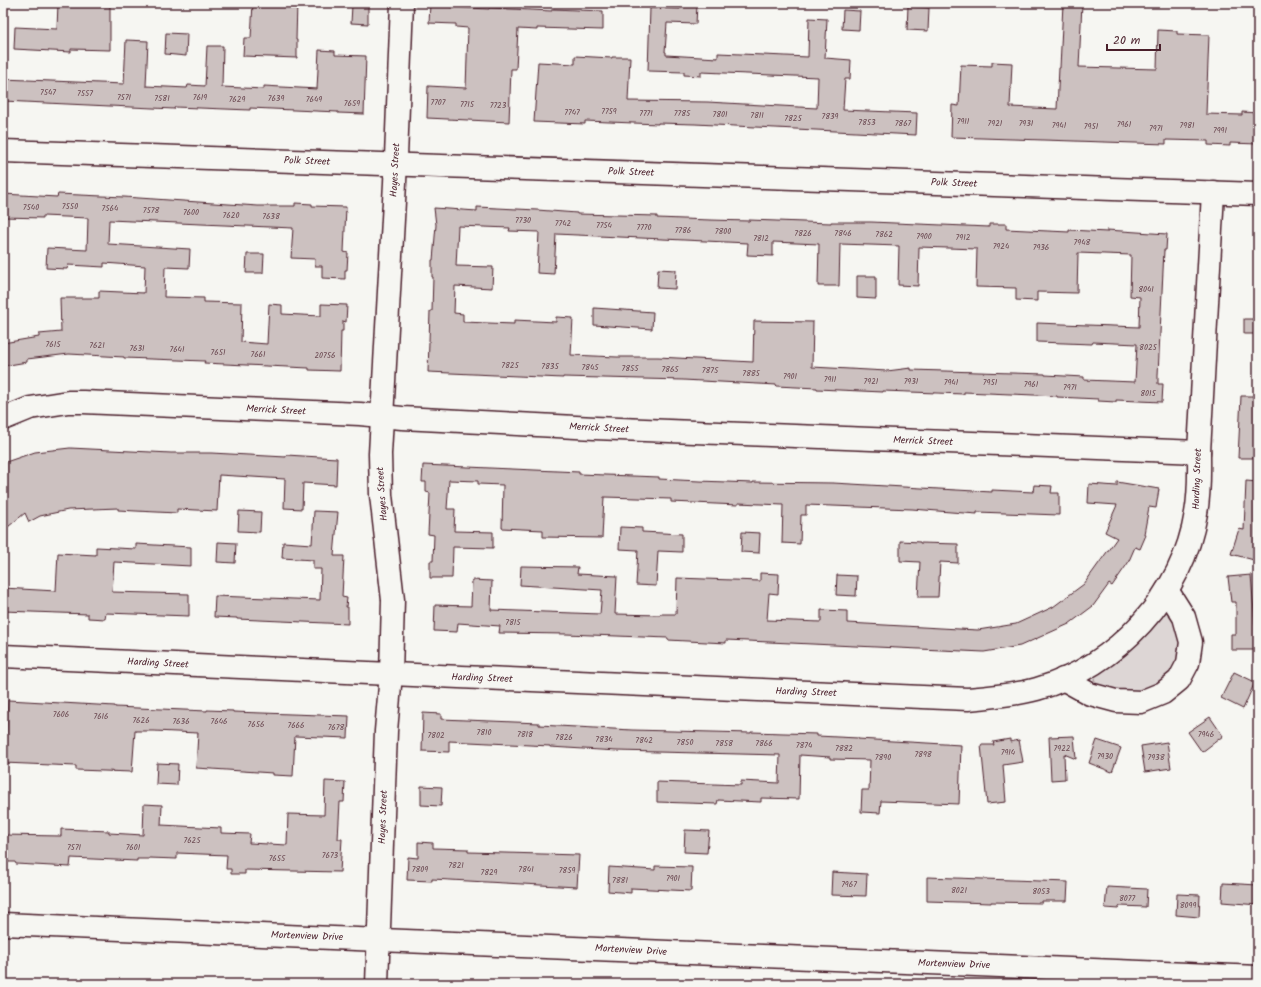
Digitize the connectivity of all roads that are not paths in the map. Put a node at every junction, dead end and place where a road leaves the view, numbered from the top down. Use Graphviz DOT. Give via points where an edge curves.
graph roads {
  1 [pos="402,3"];
  2 [pos="3,151"];
  3 [pos="396,164"];
  4 [pos="1213,192"];
  5 [pos="1258,194"];
  6 [pos="382,416"];
  7 [pos="3,419"];
  8 [pos="1198,452"];
  9 [pos="1167,590"];
  10 [pos="3,656"];
  11 [pos="391,674"];
  12 [pos="1064,679"];
  13 [pos="3,924"];
  14 [pos="379,939"];
  15 [pos="1258,977"];
  16 [pos="377,984"];
  1 -- 3 [label="street, Hayes Street"];
  2 -- 3 [label="street, Polk Street"];
  3 -- 4 [label="street, Polk Street"];
  3 -- 6 [label="street, Hayes Street"];
  4 -- 5 [label="street, Polk Street"];
  4 -- 8 [label="street, Harding Street"];
  6 -- 7 [label="street, Merrick Street" via="68,402 30,408"];
  6 -- 8 [label="street, Merrick Street" via="603,428"];
  6 -- 11 [label="street, Hayes Street" via="380,472 393,600"];
  8 -- 9 [label="street, Harding Street" via="1199,486 1196,513 1181,563"];
  9 -- 12 [label="street, Harding Street" via="1126,639 1106,655"];
  9 -- 12 [label="street" via="1184,617 1191,642 1188,663 1179,680 1163,693 1141,702 1116,701 1090,694"];
  10 -- 11 [label="street, Harding Street"];
  11 -- 12 [label="street, Harding Street" via="968,699 1007,696"];
  11 -- 14 [label="street, Hayes Street" via="386,731"];
  13 -- 14 [label="street, Mortenview Drive"];
  14 -- 15 [label="street, Mortenview Drive"];
  14 -- 16 [label="street, Hayes Street"];
}
